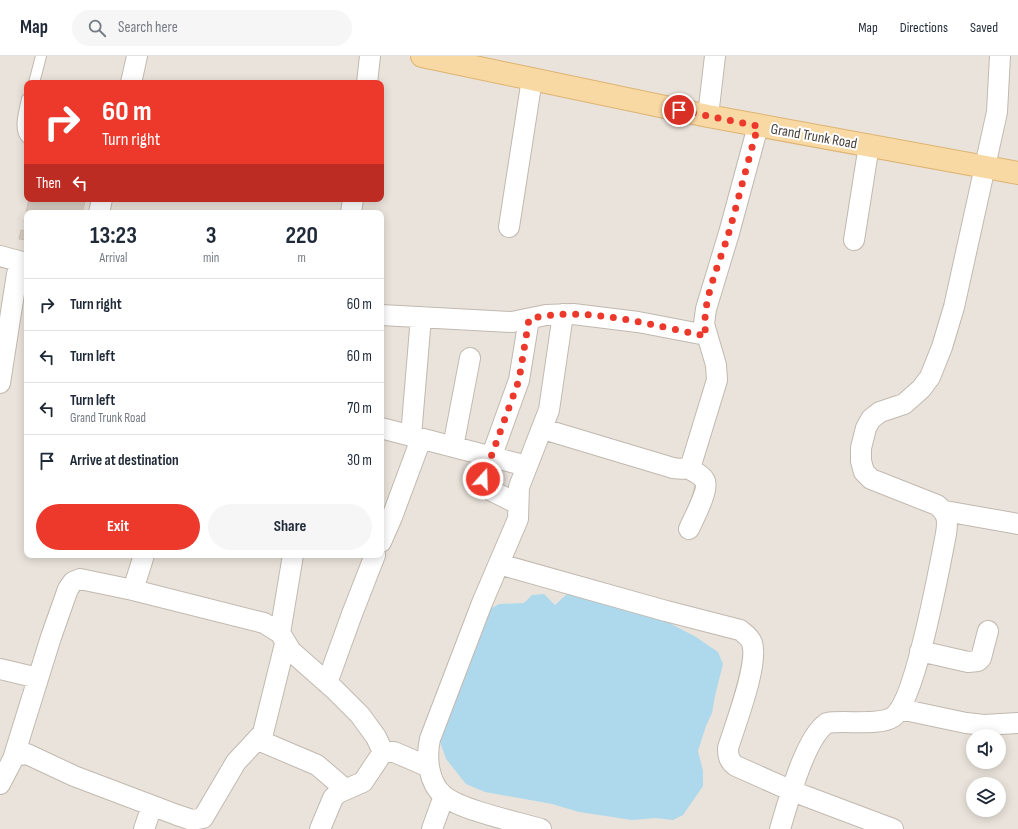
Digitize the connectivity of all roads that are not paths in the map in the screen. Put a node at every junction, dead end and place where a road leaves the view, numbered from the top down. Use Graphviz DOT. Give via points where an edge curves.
graph roads {
  1 [pos="41,56"];
  2 [pos="137,56"];
  3 [pos="370,56"];
  4 [pos="422,56"];
  5 [pos="715,56"];
  6 [pos="1000,56"];
  7 [pos="532,79"];
  8 [pos="35,80"];
  9 [pos="132,80"];
  10 [pos="367,80"];
  11 [pos="708,116"];
  12 [pos="24,124"];
  13 [pos="758,126"];
  14 [pos="24,134"];
  15 [pos="869,145"];
  16 [pos="985,166"];
  17 [pos="1018,173"];
  18 [pos="509,227"];
  19 [pos="854,240"];
  20 [pos="0,256"];
  21 [pos="24,262"];
  22 [pos="24,264"];
  23 [pos="564,314"];
  24 [pos="384,315"];
  25 [pos="421,317"];
  26 [pos="529,319"];
  27 [pos="706,336"];
  28 [pos="470,358"];
  29 [pos="0,384"];
  30 [pos="384,429"];
  31 [pos="543,429"];
  32 [pos="416,437"];
  33 [pos="453,447"];
  34 [pos="491,457"];
  35 [pos="527,466"];
  36 [pos="687,468"];
  37 [pos="518,504"];
  38 [pos="945,511"];
  39 [pos="1018,524"];
  40 [pos="689,529"];
  41 [pos="384,535"];
  42 [pos="143,558"];
  43 [pos="293,558"];
  44 [pos="374,558"];
  45 [pos="499,564"];
  46 [pos="134,590"];
  47 [pos="988,631"];
  48 [pos="283,639"];
  49 [pos="920,651"];
  50 [pos="0,669"];
  51 [pos="38,678"];
  52 [pos="327,683"];
  53 [pos="900,709"];
  54 [pos="1018,724"];
  55 [pos="258,740"];
  56 [pos="383,752"];
  57 [pos="13,760"];
  58 [pos="429,767"];
  59 [pos="0,784"];
  60 [pos="345,789"];
  61 [pos="792,791"];
  62 [pos="444,796"];
  63 [pos="152,806"];
  64 [pos="144,829"];
  65 [pos="320,829"];
  66 [pos="432,829"];
  67 [pos="541,829"];
  68 [pos="780,829"];
  69 [pos="894,829"];
  1 -- 8 [label="lane"];
  2 -- 9 [label="street"];
  3 -- 10 [label="street"];
  4 -- 7 [label="main road, Grand Trunk Road"];
  5 -- 11 [label="street"];
  6 -- 16 [label="street" via="997,112"];
  7 -- 11 [label="main road, Grand Trunk Road"];
  7 -- 18 [label="street"];
  11 -- 13 [label="main road, Grand Trunk Road"];
  12 -- 14 [label="lane"];
  13 -- 15 [label="main road, Grand Trunk Road"];
  13 -- 27 [label="street" via="706,309"];
  15 -- 16 [label="main road, Grand Trunk Road"];
  15 -- 19 [label="street"];
  16 -- 17 [label="main road, Grand Trunk Road"];
  16 -- 38 [label="street" via="954,307 930,377 913,398 904,404 880,412 871,419 861,448 864,472 871,479 937,505"];
  20 -- 21 [label="street"];
  22 -- 29 [label="street" via="20,266 17,274"];
  23 -- 26 [label="street"];
  23 -- 27 [label="street" via="638,322"];
  23 -- 31 [label="street" via="553,392"];
  24 -- 25 [label="street"];
  25 -- 26 [label="street" via="512,322"];
  25 -- 32 [label="street"];
  26 -- 34 [label="street" via="519,380"];
  27 -- 36 [label="street" via="716,364 717,380 694,459"];
  28 -- 33 [label="street"];
  30 -- 32 [label="street"];
  31 -- 35 [label="street"];
  31 -- 36 [label="street" via="672,468"];
  32 -- 33 [label="street"];
  32 -- 41 [label="street"];
  33 -- 34 [label="street"];
  34 -- 35 [label="street"];
  34 -- 37 [label="street" via="483,479 484,486"];
  35 -- 37 [label="street" via="519,487"];
  36 -- 40 [label="street" via="702,477 706,485"];
  37 -- 45 [label="street" via="518,519"];
  38 -- 39 [label="street"];
  38 -- 49 [label="street" via="948,519 946,534"];
  42 -- 46 [label="street"];
  43 -- 48 [label="street"];
  44 -- 52 [label="street"];
  45 -- 58 [label="street" via="430,739"];
  45 -- 61 [label="street" via="666,612 740,630 747,635 752,642 754,653 751,673 728,748 728,756 730,762 736,766"];
  46 -- 48 [label="street" via="264,623"];
  46 -- 51 [label="street" via="88,580 80,579 73,582 50,637"];
  47 -- 49 [label="street" via="978,661 968,662"];
  48 -- 52 [label="street" via="290,651"];
  48 -- 55 [label="street" via="266,725"];
  49 -- 53 [label="street"];
  50 -- 51 [label="street"];
  51 -- 57 [label="street"];
  52 -- 56 [label="street" via="368,724"];
  53 -- 54 [label="street" via="966,723"];
  53 -- 61 [label="street" via="894,717 887,720 836,721 827,722 820,727 802,763"];
  55 -- 60 [label="street" via="317,765"];
  55 -- 63 [label="street" via="236,762 203,818 192,820"];
  56 -- 58 [label="street" via="394,752"];
  56 -- 60 [label="street" via="363,782"];
  57 -- 59 [label="street"];
  57 -- 63 [label="street" via="22,754 34,756 74,776"];
  58 -- 62 [label="street" via="435,785"];
  60 -- 65 [label="street" via="333,798"];
  61 -- 68 [label="street"];
  61 -- 69 [label="street"];
  62 -- 66 [label="street"];
  62 -- 67 [label="street" via="466,807"];
  63 -- 64 [label="street"];
}
